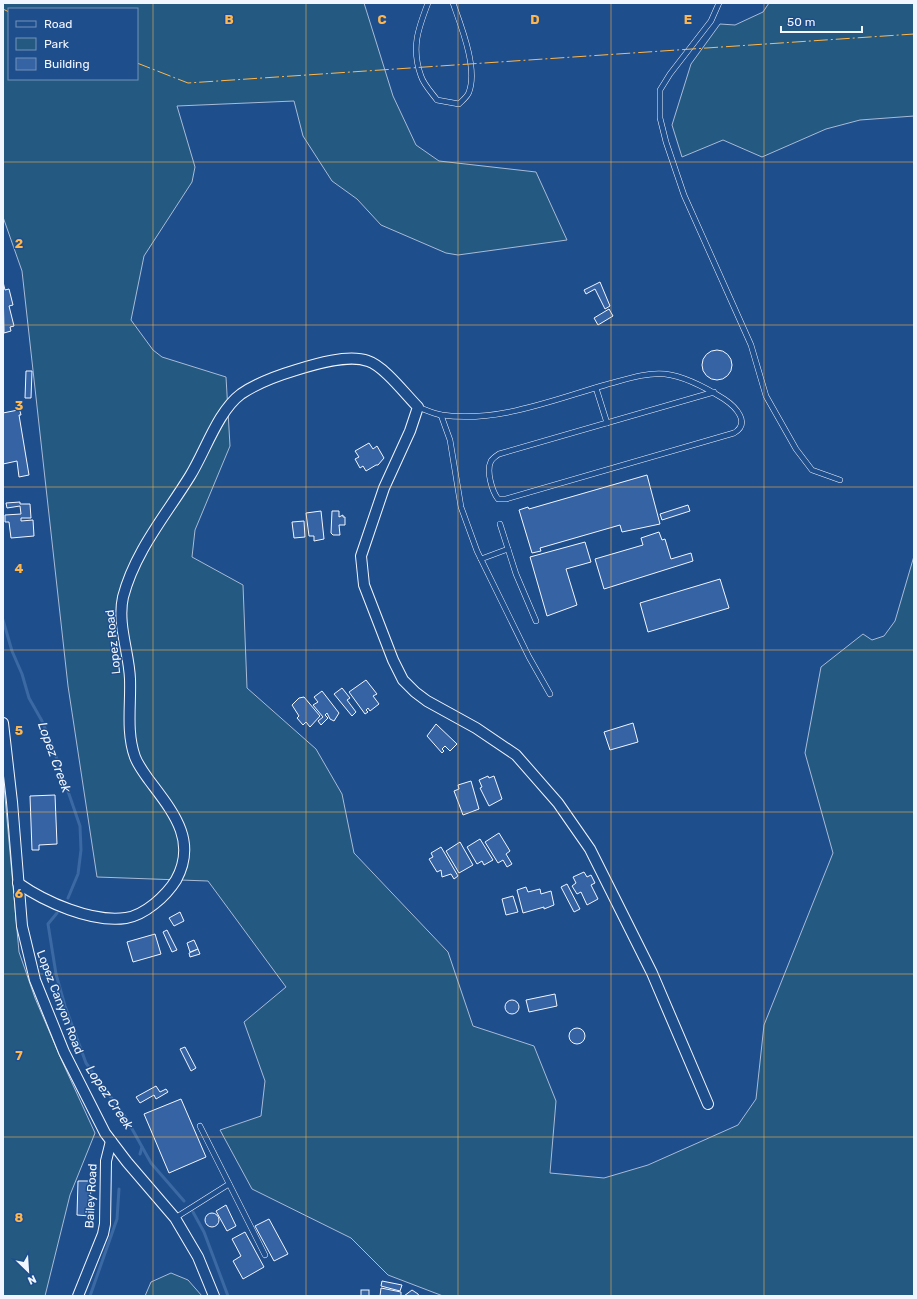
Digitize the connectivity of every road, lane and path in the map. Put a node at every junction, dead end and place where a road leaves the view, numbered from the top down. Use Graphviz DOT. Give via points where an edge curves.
graph roads {
  1 [pos="428,3"];
  2 [pos="453,3"];
  3 [pos="719,3"];
  4 [pos="596,388"];
  5 [pos="714,392"];
  6 [pos="418,407"];
  7 [pos="441,415"];
  8 [pos="607,423"];
  9 [pos="840,480"];
  10 [pos="500,524"];
  11 [pos="508,549"];
  12 [pos="480,559"];
  13 [pos="536,621"];
  14 [pos="550,694"];
  15 [pos="3,723"];
  16 [pos="18,883"];
  17 [pos="708,1104"];
  18 [pos="200,1126"];
  19 [pos="111,1141"];
  20 [pos="229,1184"];
  21 [pos="175,1218"];
  22 [pos="266,1255"];
  23 [pos="78,1296"];
  24 [pos="214,1296"];
  1 -- 2 [label="lane" via="417,29 415,49 421,77 437,100 459,104 469,93 472,74 464,34"];
  3 -- 9 [label="lane" via="711,21 660,90 659,107 663,130 684,195 751,346 766,396 796,449 812,470"];
  4 -- 5 [label="lane" via="635,377 665,374"];
  4 -- 7 [label="lane" via="517,410 470,416"];
  4 -- 8 [label="lane"];
  5 -- 8 [label="lane"];
  5 -- 8 [label="lane" via="738,411 742,418 740,429 734,433 506,498 498,499 494,493 490,466 499,454"];
  6 -- 7 [label="lane"];
  6 -- 16 [label="street, Lopez Road" via="380,368 369,361 356,359 321,363 271,377 240,395 224,414 189,478 149,537 123,598 122,622 130,678 132,748 135,760 173,812 181,829 183,854 176,879 165,894 140,913 127,918 110,919 89,915 46,900"];
  6 -- 17 [label="street" via="384,488 362,556 364,585 393,660 403,680 415,692 516,755 558,804 590,849 652,974"];
  7 -- 12 [label="lane" via="450,440 461,508"];
  10 -- 11 [label="lane"];
  11 -- 12 [label="lane"];
  11 -- 13 [label="lane"];
  12 -- 14 [label="lane"];
  15 -- 16 [label="street, Lopez Canyon Road"];
  16 -- 19 [label="street, Lopez Canyon Road" via="22,926 35,980 64,1052"];
  18 -- 20 [label="lane"];
  19 -- 21 [label="street, Lopez Canyon Road"];
  19 -- 23 [label="street, Bailey Road" via="106,1161 103,1234"];
  20 -- 21 [label="lane"];
  20 -- 22 [label="lane"];
  21 -- 24 [label="street, Lopez Canyon Road" via="198,1256"];
}
